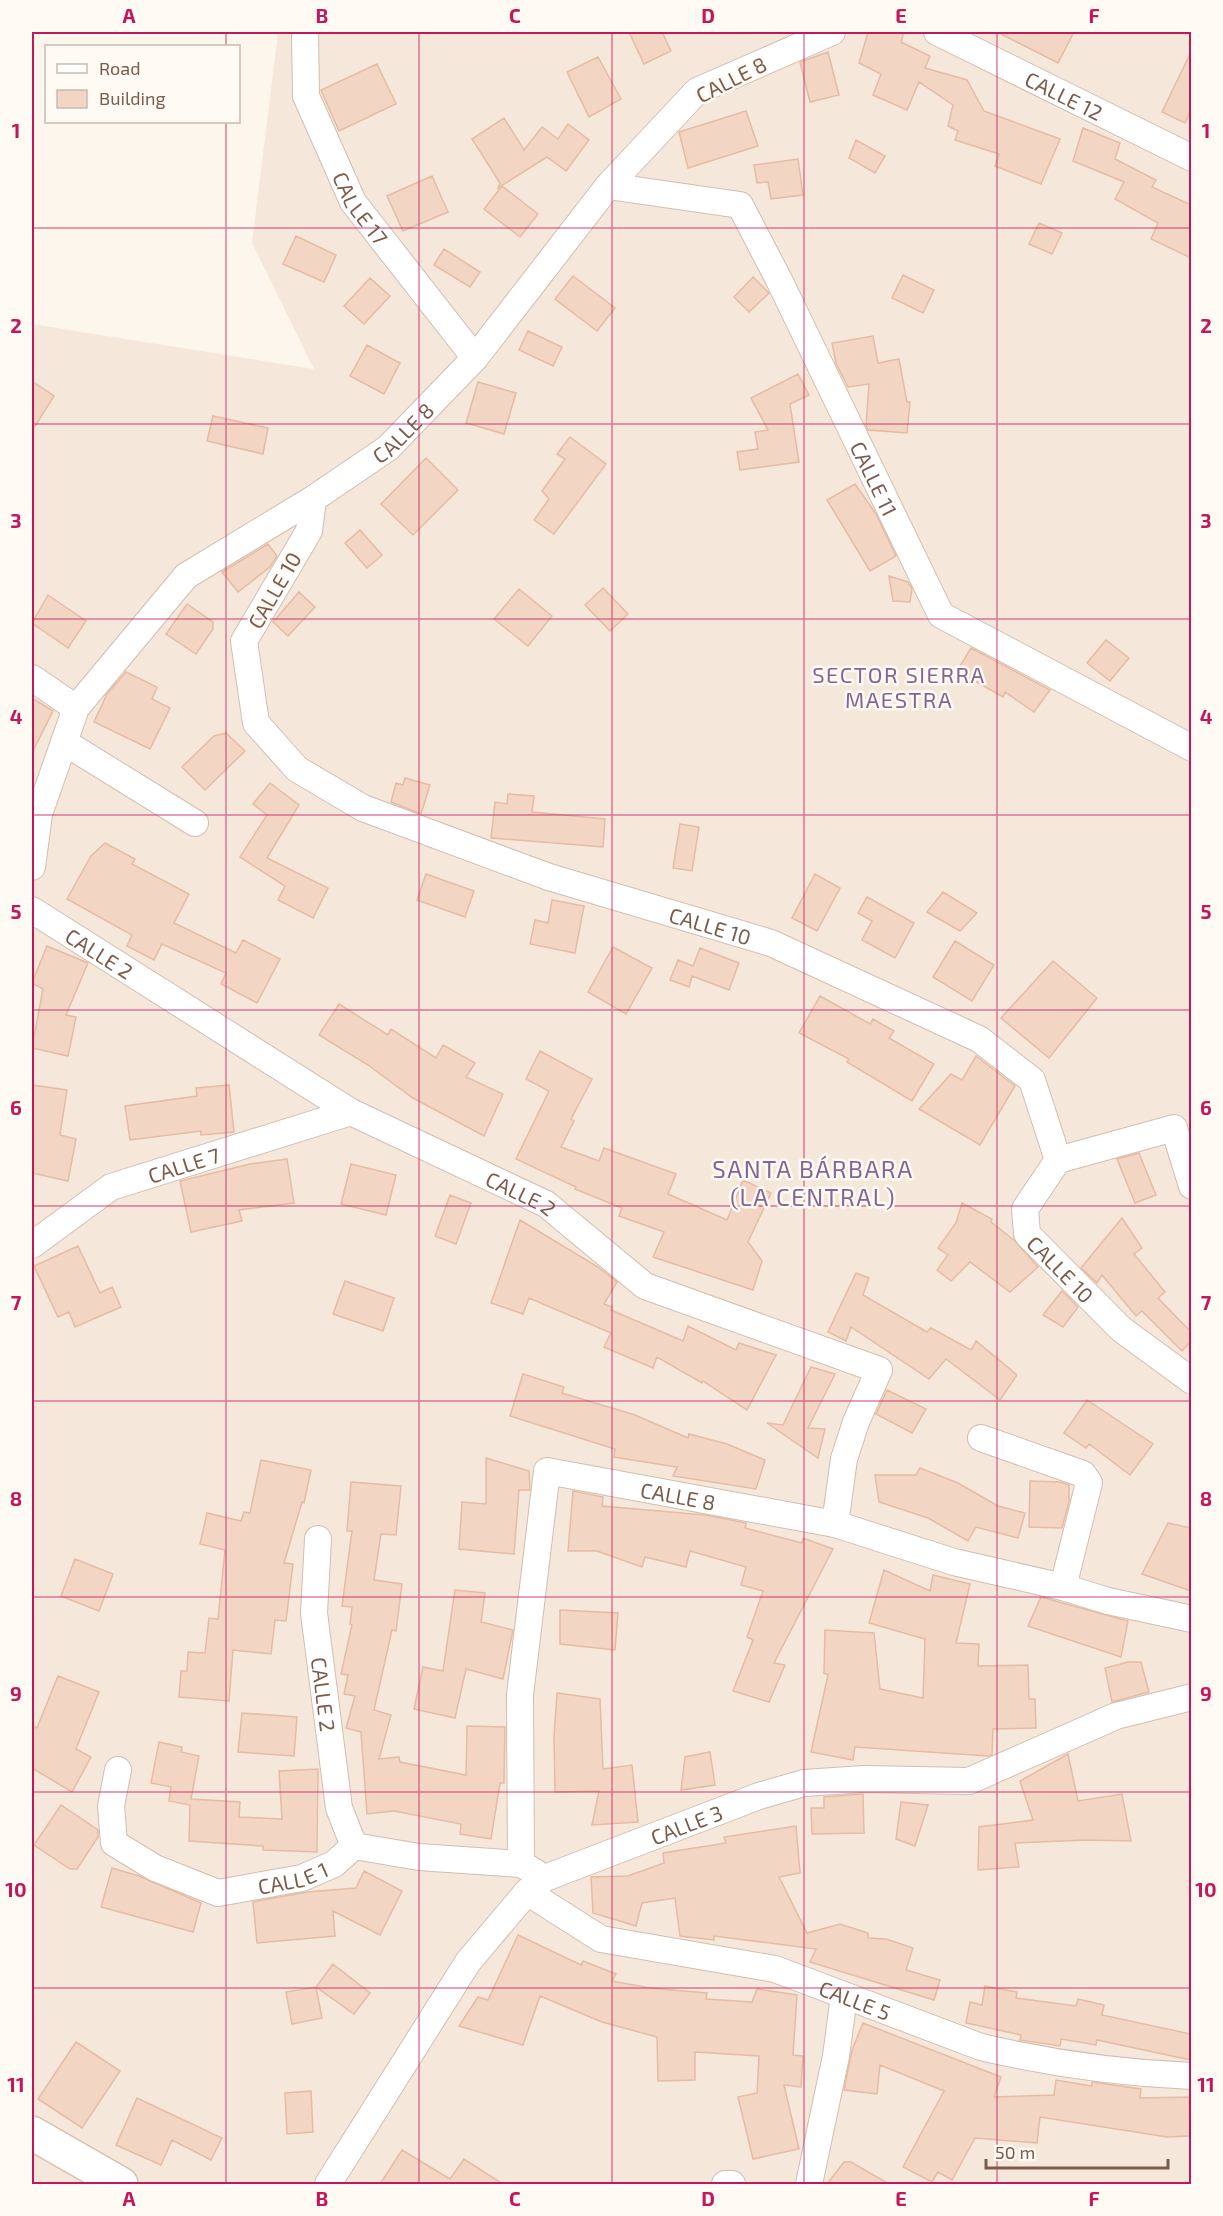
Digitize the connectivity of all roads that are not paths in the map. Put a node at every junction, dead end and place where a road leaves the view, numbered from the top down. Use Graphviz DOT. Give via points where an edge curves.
graph roads {
  1 [pos="305,32"];
  2 [pos="832,32"];
  3 [pos="937,32"];
  4 [pos="1191,158"];
  5 [pos="608,186"];
  6 [pos="475,358"];
  7 [pos="313,500"];
  8 [pos="32,678"];
  9 [pos="76,708"];
  10 [pos="64,742"];
  11 [pos="1191,748"];
  12 [pos="195,822"];
  13 [pos="32,867"];
  14 [pos="32,910"];
  15 [pos="351,1113"];
  16 [pos="1058,1160"];
  17 [pos="1191,1186"];
  18 [pos="32,1245"];
  19 [pos="1191,1381"];
  20 [pos="981,1438"];
  21 [pos="835,1524"];
  22 [pos="318,1539"];
  23 [pos="1063,1587"];
  24 [pos="1191,1619"];
  25 [pos="1191,1697"];
  26 [pos="118,1770"];
  27 [pos="354,1846"];
  28 [pos="521,1864"];
  29 [pos="536,1885"];
  30 [pos="844,1996"];
  31 [pos="1191,2076"];
  32 [pos="32,2133"];
  33 [pos="121,2184"];
  34 [pos="328,2184"];
  35 [pos="725,2184"];
  36 [pos="732,2184"];
  37 [pos="809,2184"];
  1 -- 6 [label="street, CALLE 17" via="306,96 353,202"];
  2 -- 5 [label="street, CALLE 8" via="697,91"];
  3 -- 4 [label="street, CALLE 12"];
  5 -- 6 [label="street, CALLE 8"];
  5 -- 11 [label="street, CALLE 11" via="740,205 941,615"];
  6 -- 7 [label="street, CALLE 8" via="388,448"];
  7 -- 9 [label="street, CALLE 8" via="186,576"];
  7 -- 16 [label="street, CALLE 10" via="309,531 244,641 256,723 297,769 363,808 538,873 771,943 979,1039 1032,1080"];
  8 -- 9 [label="street"];
  9 -- 10 [label="street, CALLE 8"];
  10 -- 12 [label="street"];
  10 -- 13 [label="street, CALLE 8" via="39,814"];
  14 -- 15 [label="street, CALLE 2"];
  15 -- 18 [label="street, CALLE 7" via="111,1187"];
  15 -- 21 [label="street, CALLE 2" via="546,1204 645,1286 879,1371 855,1422 844,1459"];
  16 -- 17 [label="street" via="1174,1128"];
  16 -- 19 [label="street, CALLE 10" via="1025,1209 1027,1234 1121,1329"];
  20 -- 23 [label="street" via="1083,1474 1089,1483"];
  21 -- 23 [label="street, CALLE 8" via="954,1562"];
  21 -- 28 [label="street, CALLE 8" via="547,1471 520,1695"];
  22 -- 27 [label="street, CALLE 2" via="314,1613 339,1808"];
  23 -- 24 [label="street, CALLE 8"];
  25 -- 29 [label="street, CALLE 3" via="1116,1716 969,1781 864,1779 804,1783 759,1796"];
  26 -- 27 [label="street, CALLE 1" via="111,1806 114,1843 155,1868 219,1893 302,1878 334,1864"];
  27 -- 28 [label="street, CALLE 1" via="419,1857"];
  28 -- 29 [label="street, CALLE 1"];
  29 -- 30 [label="street, CALLE 5" via="601,1939 776,1969"];
  29 -- 34 [label="street, CALLE 3" via="468,1962"];
  30 -- 31 [label="street, CALLE 5" via="1004,2053"];
  30 -- 37 [label="street" via="836,2056"];
  32 -- 33 [label="street"];
  35 -- 36 [label="street"];
}
